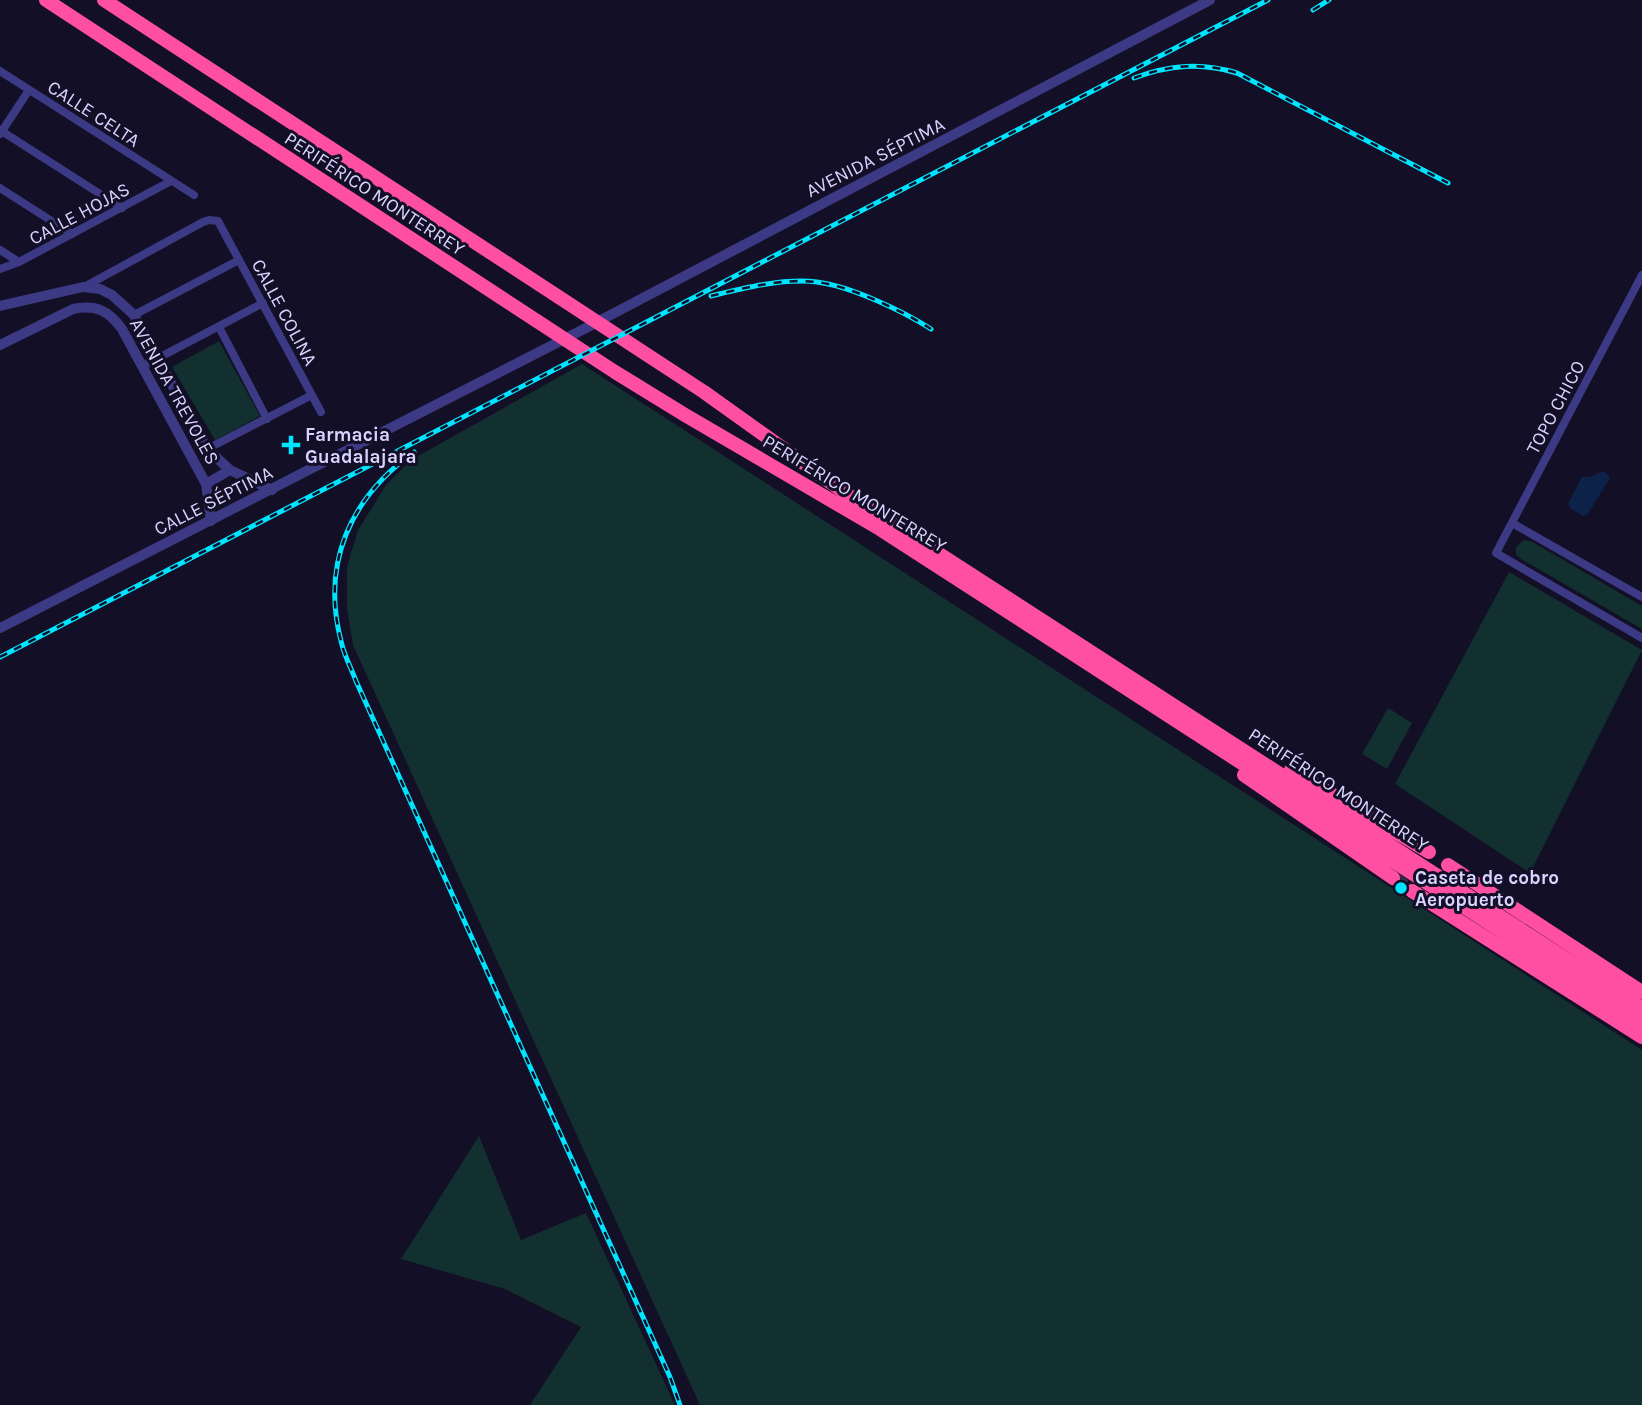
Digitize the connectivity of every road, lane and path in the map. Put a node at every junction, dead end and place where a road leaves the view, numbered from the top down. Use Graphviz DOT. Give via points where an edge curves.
graph roads {
  1 [pos="46,0"];
  2 [pos="104,0"];
  3 [pos="1210,0"];
  4 [pos="0,71"];
  5 [pos="29,90"];
  6 [pos="1,132"];
  7 [pos="171,181"];
  8 [pos="0,188"];
  9 [pos="194,195"];
  10 [pos="122,208"];
  11 [pos="72,234"];
  12 [pos="0,250"];
  13 [pos="239,260"];
  14 [pos="19,262"];
  15 [pos="0,269"];
  16 [pos="1642,275"];
  17 [pos="83,288"];
  18 [pos="263,303"];
  19 [pos="0,306"];
  20 [pos="134,315"];
  21 [pos="219,327"];
  22 [pos="556,339"];
  23 [pos="0,345"];
  24 [pos="157,359"];
  25 [pos="143,366"];
  26 [pos="312,395"];
  27 [pos="321,412"];
  28 [pos="268,419"];
  29 [pos="207,449"];
  30 [pos="230,470"];
  31 [pos="206,484"];
  32 [pos="272,489"];
  33 [pos="211,521"];
  34 [pos="1512,523"];
  35 [pos="1642,597"];
  36 [pos="0,628"];
  37 [pos="1642,638"];
  38 [pos="1207,733"];
  39 [pos="1429,852"];
  40 [pos="1448,865"];
  41 [pos="1393,878"];
  42 [pos="1412,891"];
  43 [pos="1642,992"];
  44 [pos="1642,1008"];
  45 [pos="1642,1022"];
  46 [pos="1642,1037"];
  1 -- 22 [label="highway, PERIFÉRICO MONTERREY"];
  2 -- 38 [label="highway, PERIFÉRICO MONTERREY" via="592,317 834,486"];
  3 -- 22 [label="street, AVENIDA SÉPTIMA"];
  4 -- 5 [label="street, CALLE CELTA"];
  5 -- 6 [label="street"];
  5 -- 7 [label="street, CALLE CELTA"];
  6 -- 10 [label="street"];
  7 -- 9 [label="street, CALLE CELTA"];
  7 -- 10 [label="street, CALLE HOJAS"];
  8 -- 11 [label="street"];
  10 -- 11 [label="street, CALLE HOJAS"];
  11 -- 14 [label="street, CALLE HOJAS"];
  12 -- 14 [label="street"];
  13 -- 17 [label="street, CALLE COLINA" via="222,226 214,220"];
  13 -- 18 [label="street, CALLE COLINA"];
  13 -- 20 [label="street"];
  14 -- 15 [label="street, CALLE HOJAS"];
  16 -- 34 [label="street, TOPO CHICO"];
  17 -- 19 [label="street, AVENIDA TREVOLES"];
  17 -- 20 [label="street, AVENIDA TREVOLES" via="112,295"];
  18 -- 21 [label="street"];
  18 -- 26 [label="street, CALLE COLINA"];
  20 -- 24 [label="street, AVENIDA TREVOLES"];
  21 -- 24 [label="street"];
  21 -- 28 [label="street"];
  22 -- 32 [label="street, CALLE SÉPTIMA"];
  22 -- 38 [label="highway, PERIFÉRICO MONTERREY" via="880,529"];
  23 -- 25 [label="street, AVENIDA TREVOLES" via="61,313 95,307 115,320"];
  24 -- 25 [label="street"];
  24 -- 29 [label="street, AVENIDA TREVOLES"];
  25 -- 31 [label="street, AVENIDA TREVOLES"];
  26 -- 27 [label="street, CALLE COLINA"];
  26 -- 28 [label="street"];
  28 -- 29 [label="street"];
  29 -- 30 [label="street, AVENIDA TREVOLES"];
  30 -- 31 [label="street"];
  30 -- 32 [label="street, AVENIDA TREVOLES"];
  31 -- 33 [label="street, AVENIDA TREVOLES"];
  32 -- 33 [label="street, CALLE SÉPTIMA"];
  33 -- 36 [label="street, CALLE SÉPTIMA"];
  34 -- 35 [label="street"];
  34 -- 37 [label="street, TOPO CHICO" via="1496,553"];
  38 -- 39 [label="highway" via="1227,734 1254,748"];
  38 -- 41 [label="highway" via="1218,755"];
  38 -- 44 [label="highway, PERIFÉRICO MONTERREY"];
  38 -- 45 [label="highway, PERIFÉRICO MONTERREY"];
  40 -- 43 [label="highway"];
  42 -- 46 [label="highway"];
}
